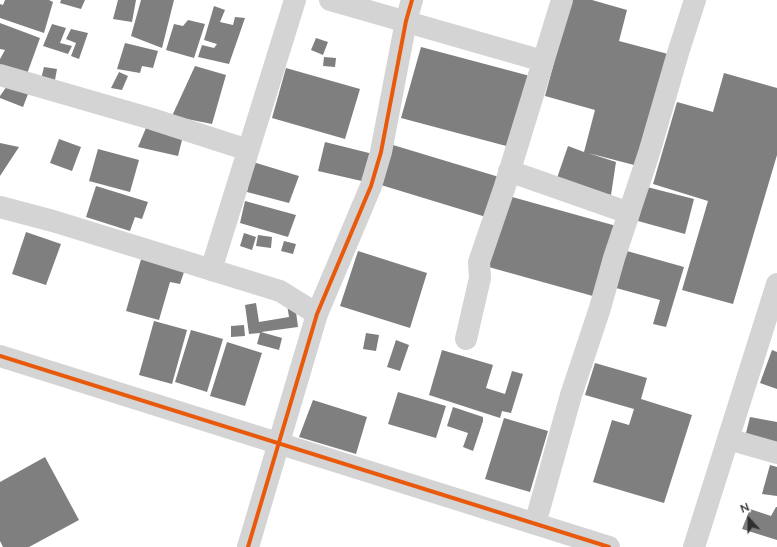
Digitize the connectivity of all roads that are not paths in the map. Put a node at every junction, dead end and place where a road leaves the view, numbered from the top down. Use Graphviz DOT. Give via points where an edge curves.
graph roads {
  1 [pos="295,0"];
  2 [pos="330,0"];
  3 [pos="412,0"];
  4 [pos="562,0"];
  5 [pos="695,0"];
  6 [pos="406,21"];
  7 [pos="544,61"];
  8 [pos="0,75"];
  9 [pos="248,150"];
  10 [pos="509,171"];
  11 [pos="0,207"];
  12 [pos="629,213"];
  13 [pos="211,270"];
  14 [pos="777,284"];
  15 [pos="317,314"];
  16 [pos="466,339"];
  17 [pos="0,356"];
  18 [pos="728,439"];
  19 [pos="278,443"];
  20 [pos="777,453"];
  21 [pos="535,524"];
  22 [pos="248,547"];
  23 [pos="609,547"];
  24 [pos="694,547"];
  1 -- 9 [label="street"];
  2 -- 6 [label="street"];
  3 -- 6 [label="street"];
  4 -- 7 [label="street"];
  5 -- 12 [label="street"];
  6 -- 7 [label="street"];
  6 -- 15 [label="street" via="376,170"];
  7 -- 10 [label="street"];
  8 -- 9 [label="street"];
  9 -- 13 [label="street"];
  10 -- 12 [label="street"];
  10 -- 16 [label="street" via="479,262 480,278"];
  11 -- 13 [label="street"];
  12 -- 21 [label="street" via="571,396"];
  13 -- 15 [label="street" via="280,291"];
  14 -- 18 [label="street"];
  15 -- 19 [label="street"];
  17 -- 19 [label="street"];
  18 -- 20 [label="street"];
  18 -- 24 [label="street"];
  19 -- 21 [label="street"];
  19 -- 22 [label="street"];
  21 -- 23 [label="street"];
}
